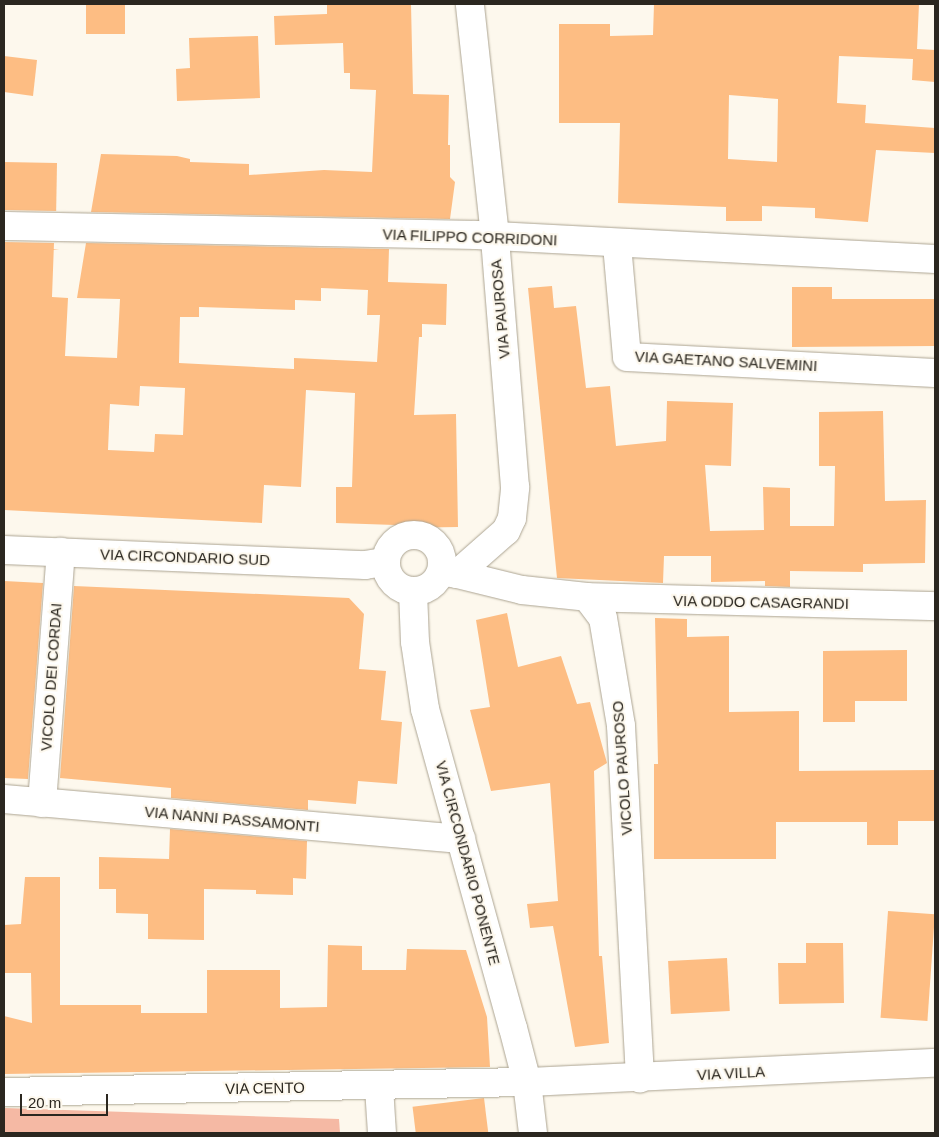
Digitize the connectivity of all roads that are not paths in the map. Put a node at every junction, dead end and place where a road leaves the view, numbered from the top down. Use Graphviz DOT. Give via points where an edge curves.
graph roads {
  1 [pos="470,4"];
  2 [pos="4,226"];
  3 [pos="495,236"];
  4 [pos="617,245"];
  5 [pos="935,260"];
  6 [pos="935,373"];
  7 [pos="4,550"];
  8 [pos="61,552"];
  9 [pos="375,563"];
  10 [pos="449,572"];
  11 [pos="413,592"];
  12 [pos="587,597"];
  13 [pos="935,606"];
  14 [pos="4,799"];
  15 [pos="42,803"];
  16 [pos="461,839"];
  17 [pos="935,1063"];
  18 [pos="640,1078"];
  19 [pos="527,1082"];
  20 [pos="379,1087"];
  21 [pos="4,1092"];
  22 [pos="382,1133"];
  23 [pos="533,1133"];
  1 -- 3 [label="street, VIA PAUROSA"];
  2 -- 3 [label="street, VIA FILIPPO CORRIDONI"];
  3 -- 4 [label="street, VIA FILIPPO CORRIDONI"];
  3 -- 10 [label="street, VIA PAUROSA" via="515,488 512,518 496,544"];
  4 -- 5 [label="street, VIA FILIPPO CORRIDONI"];
  4 -- 6 [label="street, VIA GAETANO SALVEMINI" via="627,357"];
  7 -- 8 [label="street, VIA CIRCONDARIO SUD"];
  8 -- 9 [label="street, VIA CIRCONDARIO SUD"];
  8 -- 15 [label="street, VICOLO DEI CORDAI"];
  9 -- 10 [label="street" via="400,538 418,535 435,544"];
  9 -- 11 [label="street" via="393,583"];
  10 -- 11 [label="street"];
  10 -- 12 [label="street" via="522,590"];
  11 -- 16 [label="street, VIA CIRCONDARIO PONENTE" via="415,642 425,709"];
  12 -- 13 [label="street, VIA ODDO CASAGRANDI"];
  12 -- 18 [label="street, VICOLO PAUROSO" via="603,618 621,726"];
  14 -- 15 [label="street, VIA NANNI PASSAMONTI"];
  15 -- 16 [label="street, VIA NANNI PASSAMONTI"];
  16 -- 19 [label="street, VIA CIRCONDARIO PONENTE"];
  17 -- 18 [label="street, VIA VILLA"];
  18 -- 19 [label="street, VIA VILLA"];
  19 -- 20 [label="street, VIA CENTO"];
  19 -- 23 [label="street, VIA CIRCONDARIO PONENTE"];
  20 -- 21 [label="street, VIA CENTO"];
  20 -- 22 [label="street"];
}
